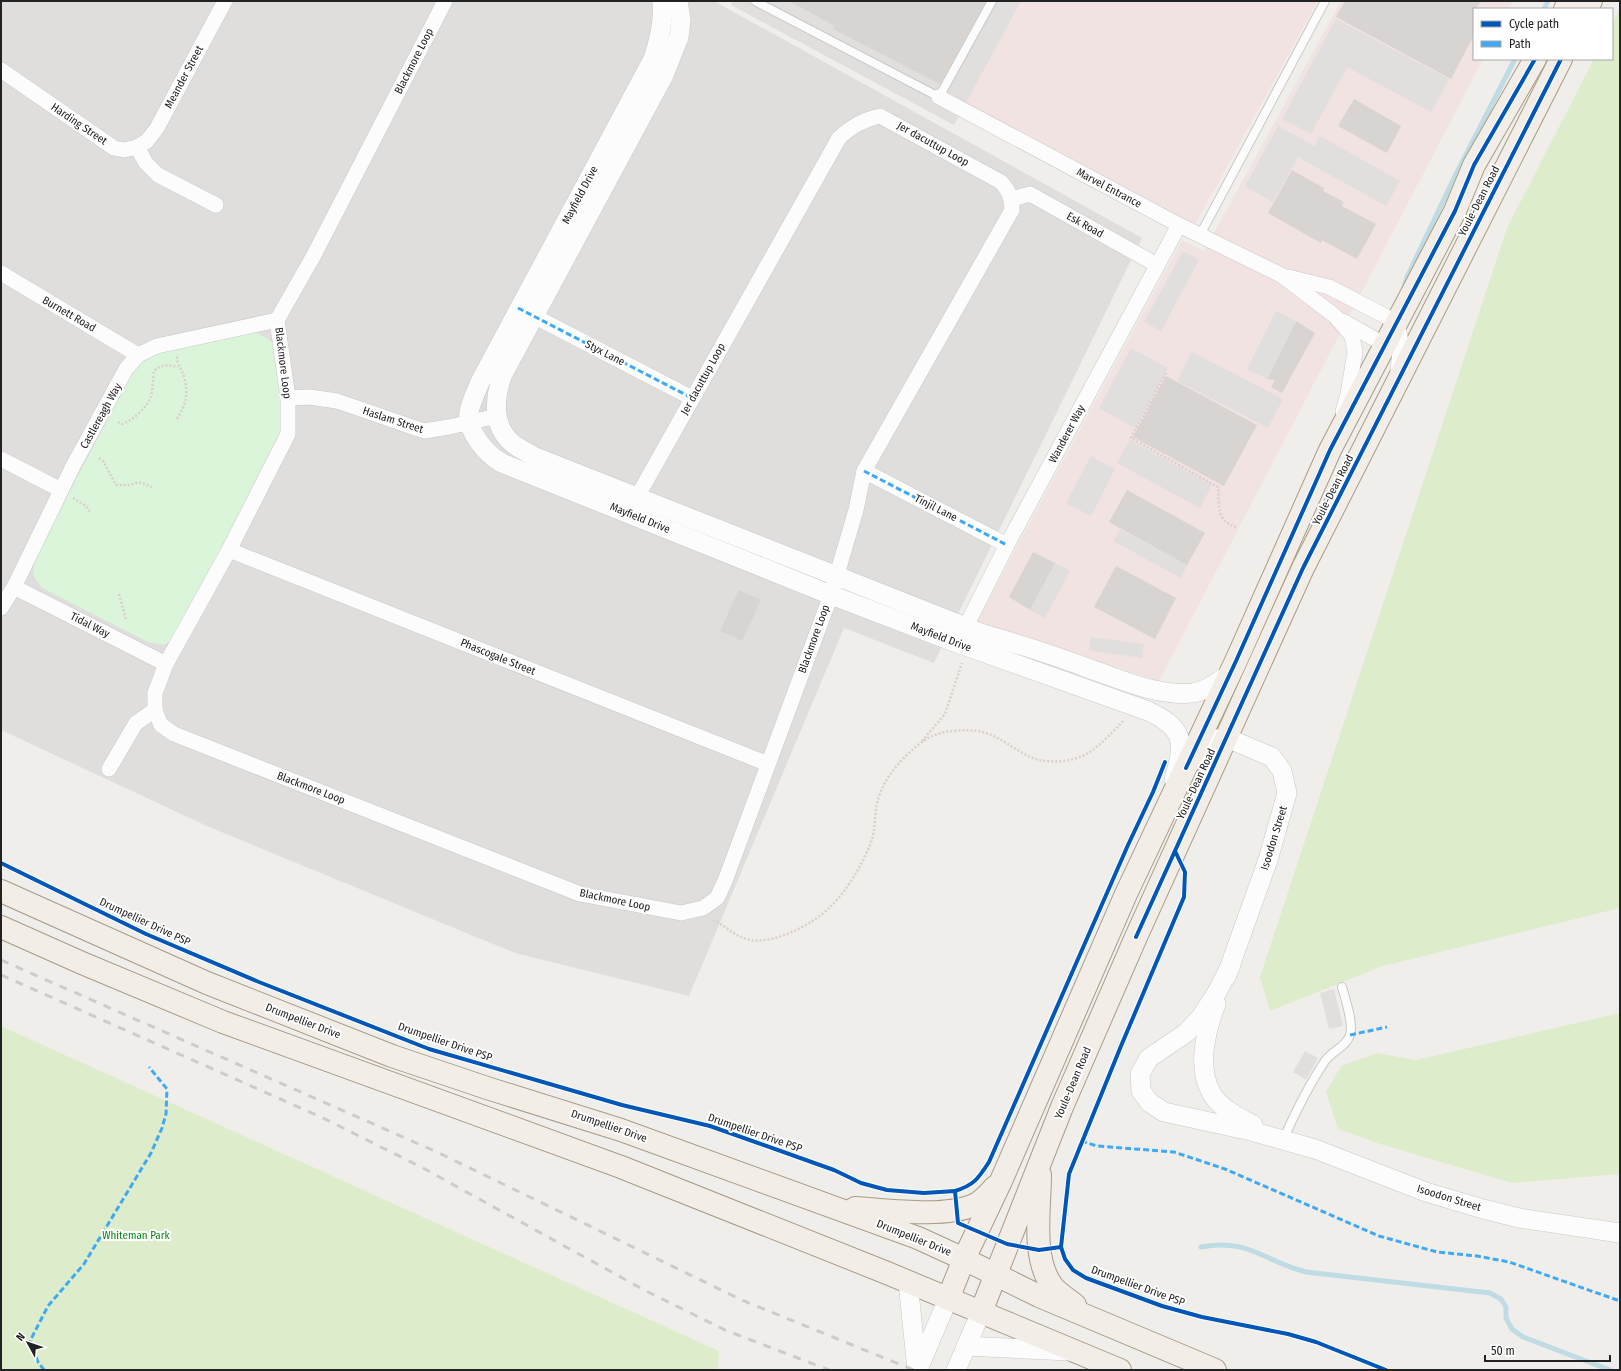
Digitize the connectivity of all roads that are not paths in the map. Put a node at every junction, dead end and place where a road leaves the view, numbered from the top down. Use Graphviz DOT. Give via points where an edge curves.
graph roads {
  1 [pos="225,1"];
  2 [pos="445,1"];
  3 [pos="662,1"];
  4 [pos="678,1"];
  5 [pos="755,1"];
  6 [pos="992,1"];
  7 [pos="1325,1"];
  8 [pos="1534,60"];
  9 [pos="1560,60"];
  10 [pos="1,70"];
  11 [pos="939,97"];
  12 [pos="137,147"];
  13 [pos="1012,199"];
  14 [pos="216,205"];
  15 [pos="1179,225"];
  16 [pos="1200,235"];
  17 [pos="1157,265"];
  18 [pos="1,273"];
  19 [pos="1281,275"];
  20 [pos="1435,309"];
  21 [pos="526,312"];
  22 [pos="1335,316"];
  23 [pos="277,320"];
  24 [pos="1395,336"];
  25 [pos="138,355"];
  26 [pos="1394,390"];
  27 [pos="288,398"];
  28 [pos="692,398"];
  29 [pos="497,416"];
  30 [pos="471,422"];
  31 [pos="1330,450"];
  32 [pos="1,459"];
  33 [pos="864,471"];
  34 [pos="67,494"];
  35 [pos="632,505"];
  36 [pos="1007,546"];
  37 [pos="229,550"];
  38 [pos="836,576"];
  39 [pos="14,587"];
  40 [pos="831,595"];
  41 [pos="1,608"];
  42 [pos="966,626"];
  43 [pos="960,652"];
  44 [pos="166,664"];
  45 [pos="1230,674"];
  46 [pos="155,710"];
  47 [pos="1227,738"];
  48 [pos="768,764"];
  49 [pos="1186,768"];
  50 [pos="109,769"];
  51 [pos="1161,817"];
  52 [pos="1,891"];
  53 [pos="1,927"];
  54 [pos="1231,965"];
  55 [pos="1342,987"];
  56 [pos="1283,1140"];
  57 [pos="1040,1161"];
  58 [pos="1001,1181"];
  59 [pos="832,1206"];
  60 [pos="1620,1233"];
  61 [pos="964,1259"];
  62 [pos="995,1274"];
  63 [pos="908,1282"];
  64 [pos="948,1299"];
  65 [pos="981,1312"];
  66 [pos="1096,1320"];
  67 [pos="966,1346"];
  68 [pos="1076,1352"];
  69 [pos="917,1370"];
  70 [pos="956,1370"];
  71 [pos="1120,1370"];
  72 [pos="1215,1370"];
  1 -- 12 [label="street, Meander Street" via="157,128 147,141"];
  2 -- 23 [label="street, Blackmore Loop" via="314,255"];
  3 -- 21 [label="street, Mayfield Drive" via="663,12 653,59"];
  4 -- 21 [label="street, Mayfield Drive" via="681,20 679,37 664,76"];
  5 -- 11 [label="lane"];
  6 -- 11 [label="lane"];
  7 -- 16 [label="lane"];
  8 -- 24 [label="main road, Youle-Dean Road" via="1474,166"];
  9 -- 20 [label="main road, Youle-Dean Road"];
  10 -- 12 [label="street, Harding Street" via="114,148 124,150"];
  11 -- 15 [label="street, Marvel Entrance"];
  12 -- 14 [label="street" via="146,163 158,176"];
  13 -- 17 [label="street, Esk Road" via="1030,194"];
  13 -- 28 [label="street, Jer dacuttup Loop" via="1001,182 880,116 865,119 851,127 839,138"];
  13 -- 33 [label="street" via="1012,210 1004,226"];
  15 -- 16 [label="street, Marvel Entrance"];
  15 -- 17 [label="street, Wanderer Way"];
  16 -- 19 [label="street, Marvel Entrance"];
  17 -- 36 [label="street, Wanderer Way"];
  18 -- 25 [label="street, Burnett Road"];
  19 -- 22 [label="street, Marvel Entrance"];
  19 -- 24 [label="street, Marvel Entrance" via="1329,287"];
  20 -- 24 [label="street" via="1414,334"];
  20 -- 26 [label="main road, Youle-Dean Road"];
  21 -- 28 [label="street, Styx Lane"];
  21 -- 29 [label="street, Mayfield Drive" via="496,398"];
  21 -- 30 [label="street, Mayfield Drive" via="480,382 469,414"];
  22 -- 24 [label="street, Marvel Entrance"];
  22 -- 31 [label="street, Marvel Entrance" via="1352,336 1355,352 1348,394"];
  23 -- 25 [label="street, Castlereagh Way" via="157,346"];
  23 -- 27 [label="street, Blackmore Loop"];
  24 -- 26 [label="street" via="1400,363"];
  24 -- 31 [label="main road, Youle-Dean Road"];
  25 -- 34 [label="street, Castlereagh Way" via="126,369"];
  26 -- 47 [label="main road, Youle-Dean Road" via="1303,568"];
  27 -- 30 [label="street, Haslam Street" via="310,397 337,401 424,432"];
  27 -- 37 [label="street, Blackmore Loop" via="288,434"];
  28 -- 35 [label="street, Jer dacuttup Loop"];
  29 -- 30 [label="street, Haslam Street"];
  29 -- 35 [label="street, Mayfield Drive" via="501,430 512,443"];
  30 -- 35 [label="street, Mayfield Drive" via="478,441 496,459"];
  31 -- 45 [label="main road, Youle-Dean Road"];
  32 -- 34 [label="street"];
  33 -- 36 [label="street, Tinjil Lane"];
  33 -- 38 [label="street" via="856,510"];
  34 -- 39 [label="street, Castlereagh Way"];
  35 -- 38 [label="street, Mayfield Drive"];
  35 -- 40 [label="street, Mayfield Drive"];
  36 -- 42 [label="street, Wanderer Way"];
  37 -- 44 [label="street, Blackmore Loop"];
  37 -- 48 [label="street, Phascogale Street"];
  38 -- 40 [label="street"];
  38 -- 42 [label="street, Mayfield Drive"];
  39 -- 41 [label="street, Castlereagh Way"];
  39 -- 44 [label="street, Tidal Way"];
  40 -- 43 [label="street, Mayfield Drive"];
  40 -- 48 [label="street, Blackmore Loop"];
  42 -- 43 [label="street, Wanderer Way"];
  42 -- 45 [label="street, Mayfield Drive" via="1167,693 1194,693 1212,686"];
  43 -- 51 [label="street, Mayfield Drive" via="1148,711 1166,720 1180,737 1180,750 1177,770"];
  44 -- 46 [label="street, Blackmore Loop" via="155,693"];
  45 -- 49 [label="main road, Youle-Dean Road"];
  46 -- 48 [label="street, Blackmore Loop" via="161,725 174,734 580,894 681,913 703,908 717,898"];
  46 -- 50 [label="street" via="136,723"];
  47 -- 49 [label="street" via="1209,743"];
  47 -- 54 [label="street, Isoodon Street" via="1272,757 1282,771 1287,793 1268,860"];
  47 -- 57 [label="main road, Youle-Dean Road" via="1136,937"];
  49 -- 51 [label="main road, Youle-Dean Road"];
  51 -- 58 [label="main road, Youle-Dean Road"];
  52 -- 59 [label="main road, Drumpellier Drive" via="207,983 392,1056 621,1130"];
  53 -- 63 [label="main road" via="223,1022 620,1167"];
  54 -- 56 [label="street, Isoodon Street" via="1213,1012 1205,1042 1204,1060 1208,1083 1221,1104 1236,1116"];
  54 -- 56 [label="street, Isoodon Street" via="1201,1017 1186,1033 1150,1058 1140,1074 1141,1091 1150,1103 1164,1112"];
  55 -- 56 [label="lane" via="1350,1022 1350,1035 1326,1060 1292,1118"];
  56 -- 60 [label="street, Isoodon Street" via="1315,1149 1426,1192 1483,1209 1519,1218"];
  57 -- 62 [label="main road, Youle-Dean Road"];
  57 -- 66 [label="main road" via="1039,1250 1045,1274 1054,1287"];
  58 -- 59 [label="main road" via="976,1205 958,1210 915,1211"];
  58 -- 61 [label="main road, Youle-Dean Road"];
  59 -- 61 [label="main road, Drumpellier Drive" via="918,1238"];
  61 -- 62 [label="main road, Drumpellier Drive"];
  61 -- 64 [label="main road, Youle-Dean Road"];
  62 -- 65 [label="main road, Youle-Dean Road"];
  62 -- 66 [label="main road, Drumpellier Drive"];
  63 -- 64 [label="main road"];
  63 -- 69 [label="street"];
  64 -- 65 [label="main road"];
  64 -- 69 [label="street"];
  65 -- 67 [label="street"];
  65 -- 68 [label="main road"];
  66 -- 72 [label="main road, Drumpellier Drive"];
  67 -- 68 [label="street"];
  67 -- 70 [label="street"];
  68 -- 71 [label="main road"];
}
